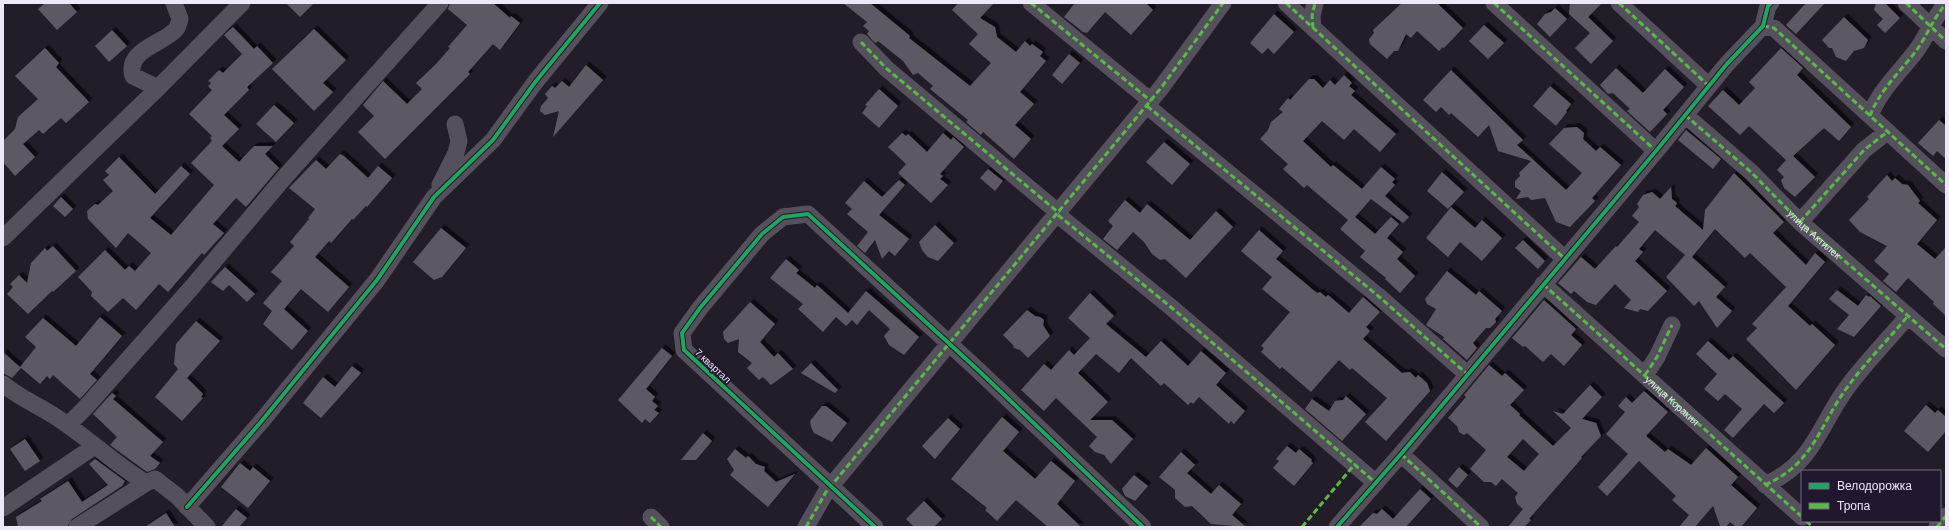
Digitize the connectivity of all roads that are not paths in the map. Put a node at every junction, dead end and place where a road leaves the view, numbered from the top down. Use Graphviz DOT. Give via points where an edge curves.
graph roads {
  1 [pos="174,3"];
  2 [pos="242,3"];
  3 [pos="440,3"];
  4 [pos="600,3"];
  5 [pos="1031,3"];
  6 [pos="1223,3"];
  7 [pos="1286,3"];
  8 [pos="1315,3"];
  9 [pos="1494,3"];
  10 [pos="1619,3"];
  11 [pos="1771,3"];
  12 [pos="1906,3"];
  13 [pos="1946,4"];
  14 [pos="1763,26"];
  15 [pos="1930,26"];
  16 [pos="1313,28"];
  17 [pos="1946,41"];
  18 [pos="861,42"];
  19 [pos="1709,86"];
  20 [pos="158,88"];
  21 [pos="1149,103"];
  22 [pos="1685,115"];
  23 [pos="1870,116"];
  24 [pos="454,124"];
  25 [pos="1887,132"];
  26 [pos="459,141"];
  27 [pos="1656,151"];
  28 [pos="476,156"];
  29 [pos="1946,185"];
  30 [pos="434,197"];
  31 [pos="1058,214"];
  32 [pos="1800,222"];
  33 [pos="3,238"];
  34 [pos="1565,259"];
  35 [pos="1543,284"];
  36 [pos="1907,317"];
  37 [pos="1672,325"];
  38 [pos="950,344"];
  39 [pos="1946,349"];
  40 [pos="1467,374"];
  41 [pos="1645,375"];
  42 [pos="3,384"];
  43 [pos="68,425"];
  44 [pos="94,445"];
  45 [pos="1401,454"];
  46 [pos="1376,482"];
  47 [pos="146,483"];
  48 [pos="1765,484"];
  49 [pos="832,486"];
  50 [pos="187,507"];
  51 [pos="3,508"];
  52 [pos="1801,516"];
  53 [pos="1946,516"];
  54 [pos="77,527"];
  55 [pos="207,527"];
  56 [pos="806,527"];
  57 [pos="875,527"];
  58 [pos="1143,527"];
  59 [pos="1337,527"];
  60 [pos="1482,527"];
  61 [pos="1937,527"];
  1 -- 20 [label="street" via="180,19 177,28 140,54 133,61 131,69 133,76"];
  2 -- 20 [label="street"];
  3 -- 43 [label="street"];
  4 -- 28 [label="street" via="536,81 493,140"];
  5 -- 21 [label="street"];
  6 -- 21 [label="street"];
  7 -- 16 [label="street"];
  8 -- 16 [label="street"];
  9 -- 27 [label="street"];
  10 -- 19 [label="street"];
  11 -- 14 [label="street"];
  12 -- 15 [label="street"];
  13 -- 15 [label="street"];
  14 -- 19 [label="street"];
  14 -- 23 [label="street" via="1774,28"];
  15 -- 17 [label="street"];
  15 -- 23 [label="street" via="1916,50 1875,104"];
  16 -- 34 [label="street"];
  18 -- 31 [label="street" via="887,69"];
  19 -- 22 [label="street"];
  20 -- 33 [label="street"];
  21 -- 31 [label="street"];
  21 -- 40 [label="street"];
  22 -- 27 [label="street"];
  22 -- 32 [label="street, улица Актилек" via="1750,172"];
  23 -- 25 [label="street"];
  24 -- 26 [label="street"];
  25 -- 29 [label="street"];
  25 -- 32 [label="street" via="1864,150"];
  26 -- 28 [label="street" via="466,153"];
  26 -- 30 [label="street" via="456,153"];
  27 -- 34 [label="street"];
  28 -- 30 [label="street"];
  30 -- 50 [label="street" via="367,292 270,412"];
  31 -- 38 [label="street"];
  31 -- 46 [label="street"];
  32 -- 36 [label="street, улица Актилек"];
  34 -- 35 [label="street"];
  35 -- 40 [label="street"];
  35 -- 41 [label="street, улица Коракия"];
  36 -- 39 [label="street, улица Актилек"];
  36 -- 48 [label="street" via="1846,389 1817,441 1800,462 1780,478"];
  37 -- 41 [label="street" via="1657,358"];
  38 -- 49 [label="street"];
  38 -- 49 [label="street, 7 квартал" via="808,214 782,217 762,234 700,308 682,333 684,350"];
  38 -- 58 [label="street"];
  40 -- 45 [label="street"];
  41 -- 48 [label="street, улица Коракия"];
  42 -- 43 [label="street"];
  43 -- 44 [label="street"];
  44 -- 47 [label="street" via="122,469"];
  44 -- 51 [label="street"];
  45 -- 46 [label="street"];
  45 -- 60 [label="street"];
  46 -- 59 [label="street"];
  47 -- 50 [label="street" via="156,479"];
  47 -- 54 [label="street"];
  48 -- 52 [label="street, улица Коракия"];
  49 -- 56 [label="street"];
  49 -- 57 [label="street, 7 квартал"];
  50 -- 55 [label="street"];
  53 -- 61 [label="street"];
}
